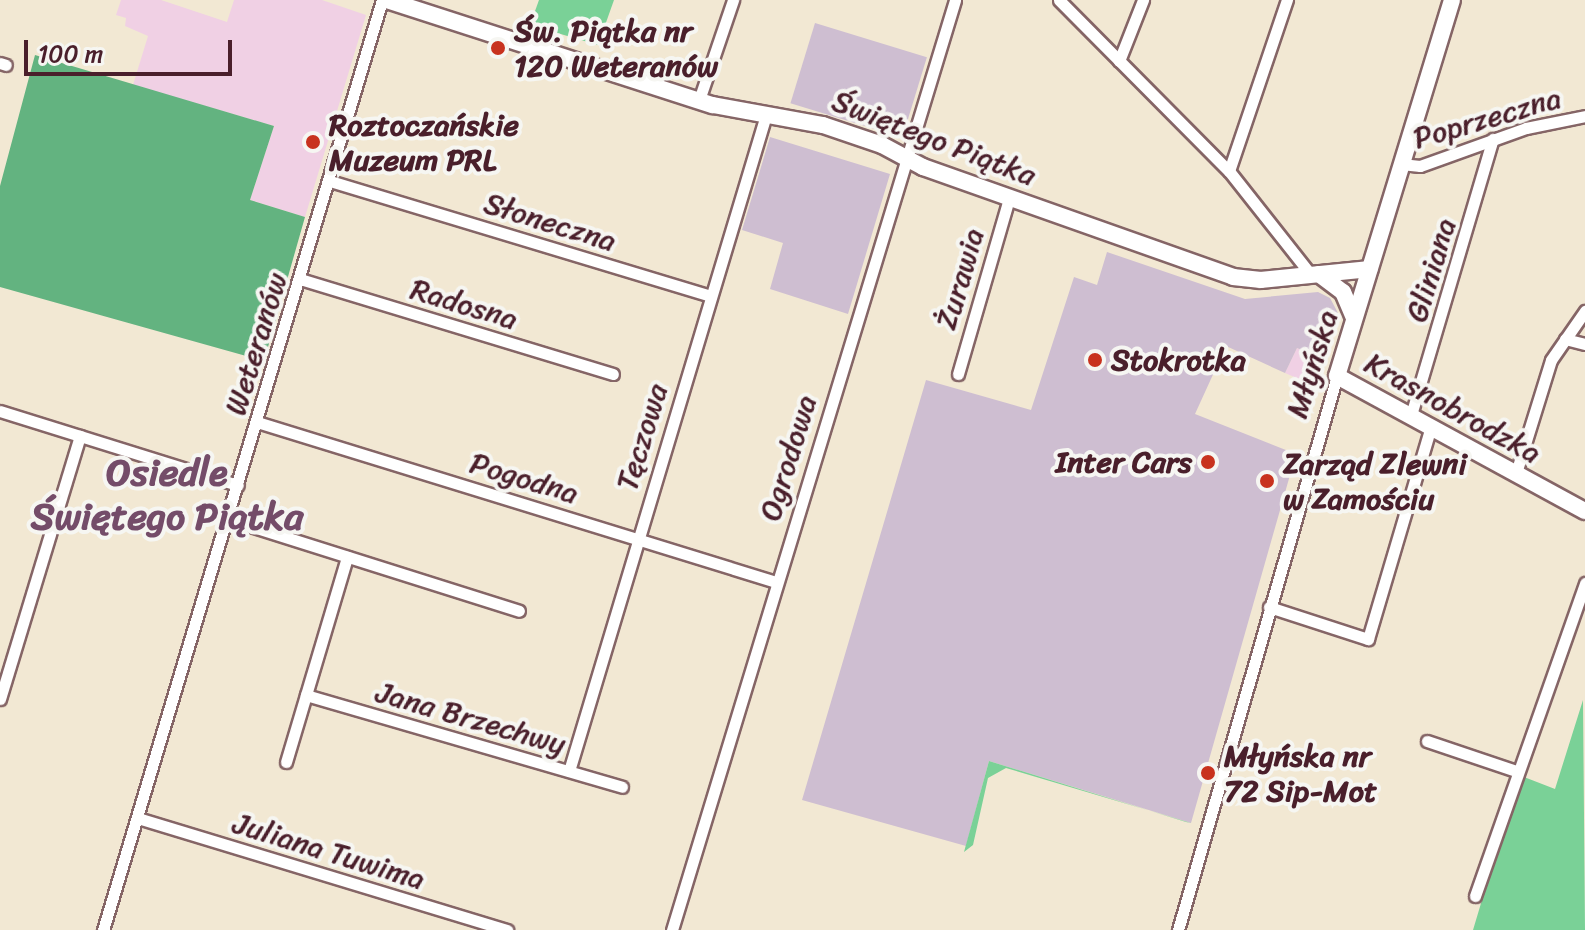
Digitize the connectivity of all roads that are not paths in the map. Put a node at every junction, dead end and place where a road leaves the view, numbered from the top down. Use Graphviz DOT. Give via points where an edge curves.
graph roads {
  1 [pos="384,0"];
  2 [pos="733,0"];
  3 [pos="955,0"];
  4 [pos="1059,0"];
  5 [pos="1143,0"];
  6 [pos="1287,0"];
  7 [pos="1452,0"];
  8 [pos="1119,61"];
  9 [pos="699,100"];
  10 [pos="1585,116"];
  11 [pos="765,118"];
  12 [pos="1493,139"];
  13 [pos="904,157"];
  14 [pos="1401,164"];
  15 [pos="1229,171"];
  16 [pos="330,181"];
  17 [pos="1009,198"];
  18 [pos="1369,269"];
  19 [pos="1315,274"];
  20 [pos="300,279"];
  21 [pos="710,296"];
  22 [pos="1585,311"];
  23 [pos="1354,318"];
  24 [pos="1565,339"];
  25 [pos="1585,344"];
  26 [pos="613,374"];
  27 [pos="958,374"];
  28 [pos="1337,376"];
  29 [pos="0,411"];
  30 [pos="1411,415"];
  31 [pos="257,422"];
  32 [pos="1431,426"];
  33 [pos="80,436"];
  34 [pos="1516,473"];
  35 [pos="238,485"];
  36 [pos="1585,511"];
  37 [pos="228,519"];
  38 [pos="637,537"];
  39 [pos="347,557"];
  40 [pos="776,582"];
  41 [pos="1585,583"];
  42 [pos="1269,607"];
  43 [pos="519,611"];
  44 [pos="306,695"];
  45 [pos="0,699"];
  46 [pos="1427,741"];
  47 [pos="286,762"];
  48 [pos="569,771"];
  49 [pos="1516,771"];
  50 [pos="622,787"];
  51 [pos="138,818"];
  52 [pos="1475,896"];
  53 [pos="103,930"];
  54 [pos="507,930"];
  55 [pos="672,930"];
  56 [pos="1178,930"];
  1 -- 9 [label="street, Świętego Piątka"];
  1 -- 16 [label="street, Weteranów"];
  2 -- 9 [label="street"];
  3 -- 13 [label="street, Ogrodowa"];
  4 -- 8 [label="street"];
  5 -- 8 [label="street"];
  6 -- 15 [label="street"];
  7 -- 14 [label="street, Młyńska"];
  8 -- 15 [label="street"];
  9 -- 11 [label="street, Świętego Piątka"];
  10 -- 12 [label="street, Poprzeczna"];
  11 -- 13 [label="street, Świętego Piątka" via="813,122"];
  11 -- 21 [label="street, Tęczowa"];
  12 -- 14 [label="street, Poprzeczna" via="1420,166"];
  12 -- 30 [label="street, Gliniana"];
  13 -- 17 [label="street, Świętego Piątka"];
  13 -- 40 [label="street, Ogrodowa"];
  14 -- 18 [label="street, Młyńska"];
  15 -- 19 [label="street"];
  16 -- 20 [label="street, Weteranów"];
  16 -- 21 [label="street, Słoneczna"];
  17 -- 19 [label="street, Świętego Piątka" via="1233,277"];
  17 -- 27 [label="street, Żurawia"];
  18 -- 19 [label="street, Świętego Piątka"];
  18 -- 23 [label="street, Młyńska"];
  19 -- 23 [label="street" via="1343,292"];
  20 -- 26 [label="street, Radosna"];
  20 -- 31 [label="street, Weteranów"];
  21 -- 38 [label="street, Tęczowa"];
  22 -- 24 [label="street"];
  23 -- 28 [label="street, Młyńska"];
  24 -- 25 [label="street"];
  24 -- 34 [label="street" via="1549,367"];
  28 -- 30 [label="street, Krasnobrodzka"];
  28 -- 42 [label="street, Młyńska"];
  29 -- 33 [label="street"];
  30 -- 32 [label="street, Krasnobrodzka"];
  31 -- 35 [label="street, Weteranów"];
  31 -- 38 [label="street, Pogodna"];
  32 -- 34 [label="street, Krasnobrodzka"];
  32 -- 42 [label="street" via="1368,639"];
  33 -- 35 [label="street"];
  33 -- 45 [label="street"];
  34 -- 36 [label="street, Krasnobrodzka"];
  35 -- 37 [label="street, Weteranów"];
  37 -- 39 [label="street"];
  37 -- 51 [label="street, Weteranów"];
  38 -- 40 [label="street, Pogodna"];
  38 -- 48 [label="street, Tęczowa"];
  39 -- 43 [label="street"];
  39 -- 44 [label="street"];
  40 -- 55 [label="street, Ogrodowa"];
  41 -- 49 [label="street"];
  42 -- 56 [label="street, Młyńska"];
  44 -- 47 [label="street"];
  44 -- 48 [label="street, Jana Brzechwy"];
  46 -- 49 [label="street"];
  48 -- 50 [label="street, Jana Brzechwy"];
  49 -- 52 [label="street"];
  51 -- 53 [label="street, Weteranów"];
  51 -- 54 [label="street, Juliana Tuwima"];
}
